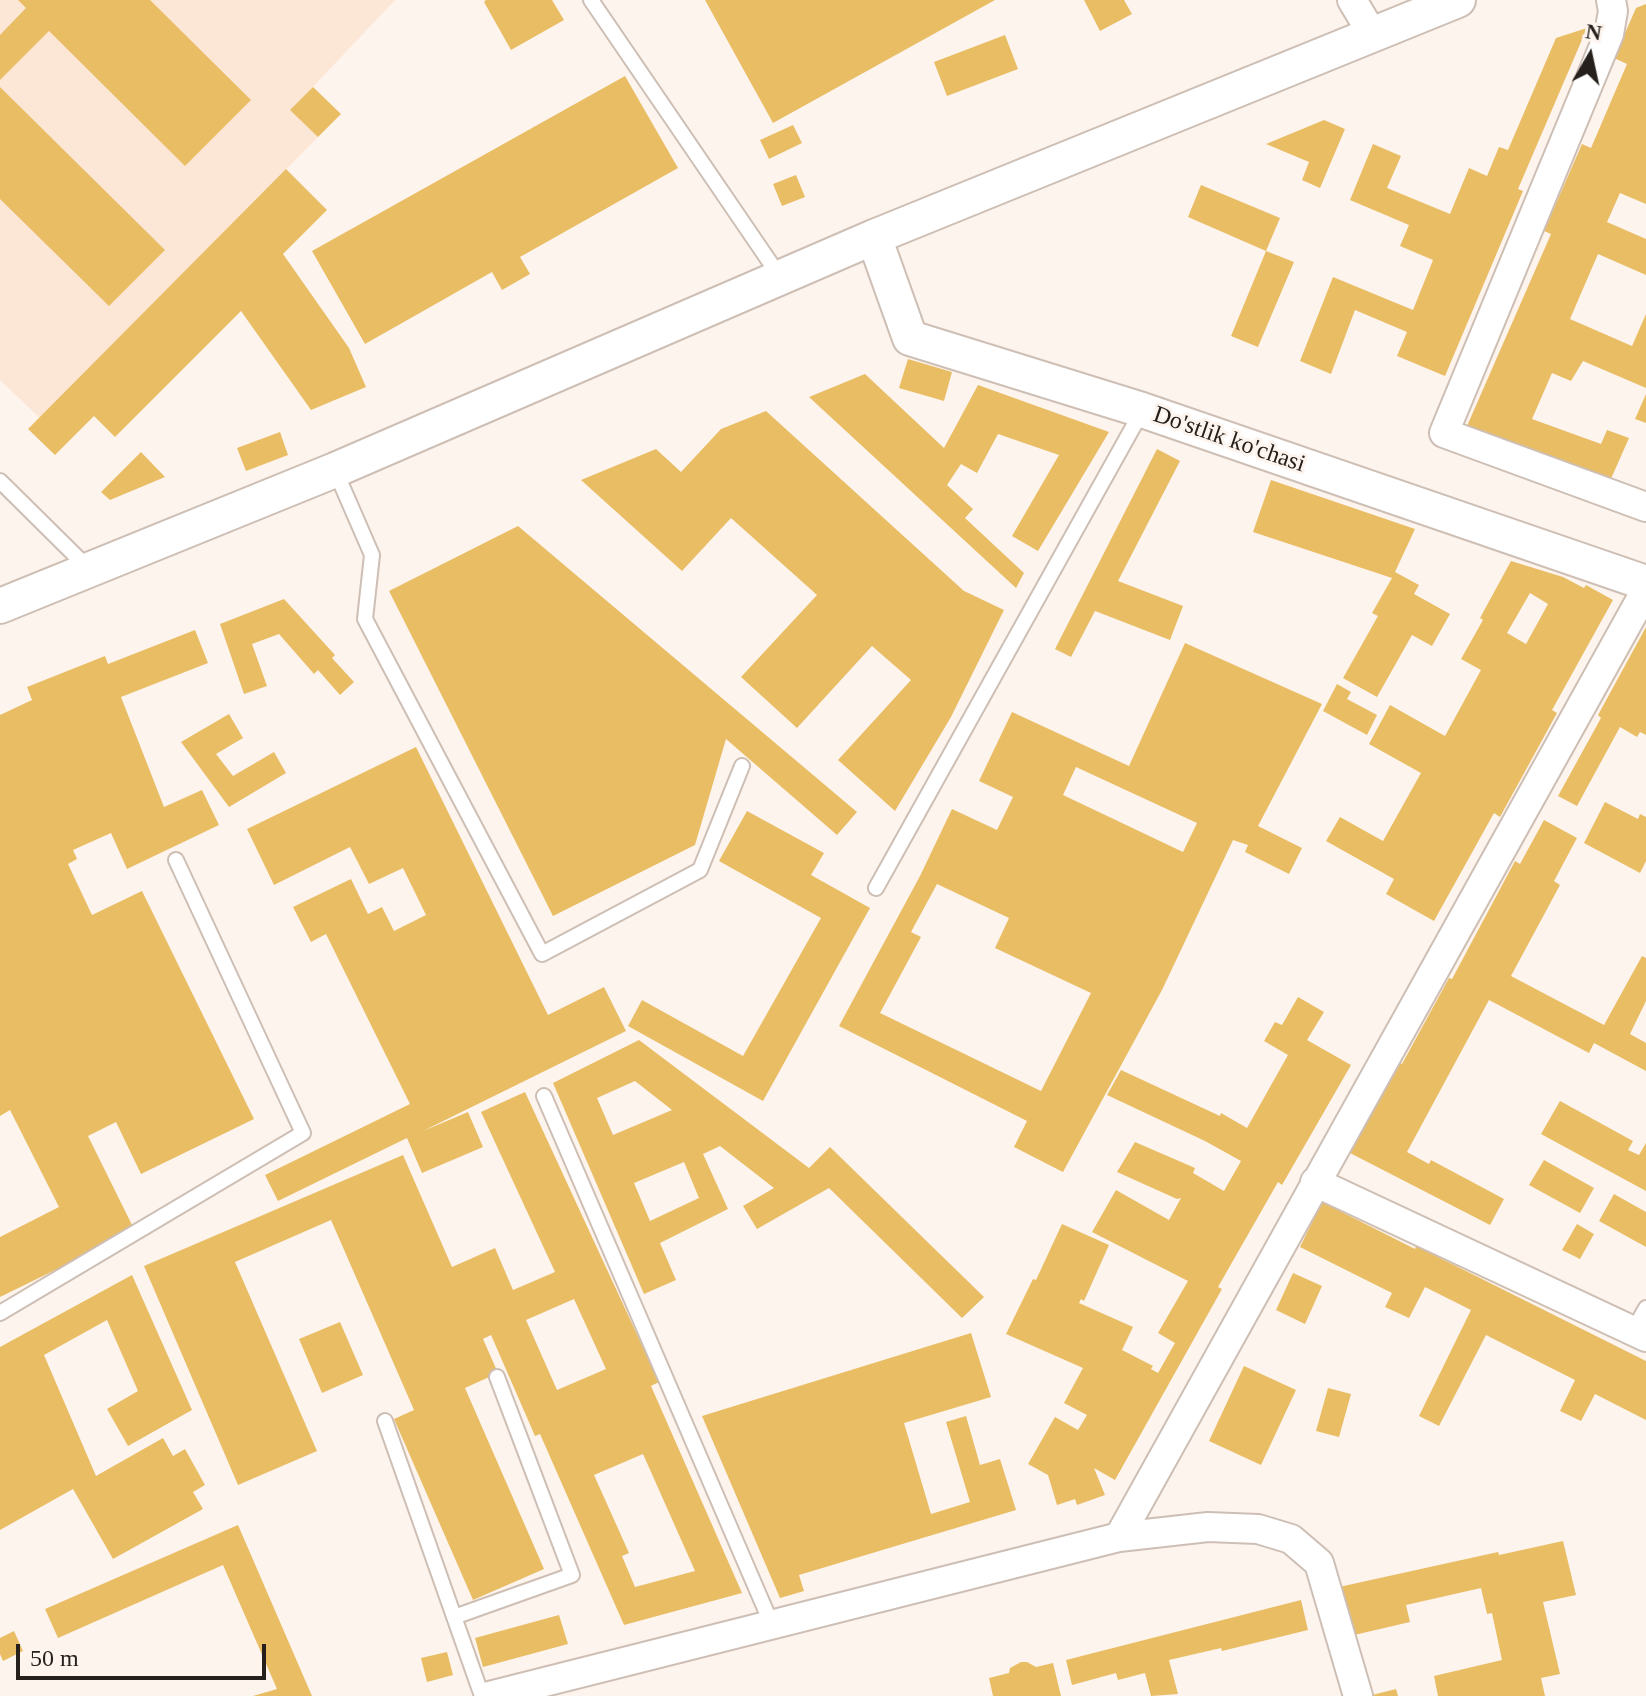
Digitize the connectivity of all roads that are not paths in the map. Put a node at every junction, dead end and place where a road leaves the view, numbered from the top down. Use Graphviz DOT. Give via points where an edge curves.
graph roads {
  1 [pos="591,0"];
  2 [pos="1352,0"];
  3 [pos="1458,0"];
  4 [pos="1611,0"];
  5 [pos="1373,35"];
  6 [pos="874,237"];
  7 [pos="780,277"];
  8 [pos="1142,410"];
  9 [pos="335,470"];
  10 [pos="0,481"];
  11 [pos="1646,507"];
  12 [pos="90,569"];
  13 [pos="1646,583"];
  14 [pos="1646,590"];
  15 [pos="0,606"];
  16 [pos="742,766"];
  17 [pos="176,860"];
  18 [pos="876,888"];
  19 [pos="544,1096"];
  20 [pos="1315,1182"];
  21 [pos="0,1313"];
  22 [pos="1642,1325"];
  23 [pos="497,1377"];
  24 [pos="385,1421"];
  25 [pos="1119,1537"];
  26 [pos="454,1617"];
  27 [pos="772,1625"];
  28 [pos="482,1696"];
  29 [pos="489,1696"];
  30 [pos="1358,1696"];
  1 -- 7 [label="lane"];
  2 -- 5 [label="street"];
  3 -- 5 [label="street"];
  4 -- 11 [label="street" via="1609,34 1444,433"];
  5 -- 6 [label="street"];
  6 -- 7 [label="street"];
  6 -- 8 [label="street, Do'stlik ko'chasi" via="910,338"];
  7 -- 9 [label="street"];
  8 -- 13 [label="street, Do'stlik ko'chasi"];
  8 -- 18 [label="lane"];
  9 -- 12 [label="street"];
  9 -- 16 [label="lane" via="372,555 365,619 542,954 700,870"];
  10 -- 12 [label="lane"];
  12 -- 15 [label="street"];
  14 -- 20 [label="street"];
  17 -- 21 [label="lane" via="303,1133"];
  19 -- 27 [label="lane"];
  20 -- 22 [label="street"];
  20 -- 25 [label="street"];
  23 -- 26 [label="lane" via="572,1575"];
  24 -- 26 [label="lane"];
  25 -- 27 [label="street"];
  25 -- 30 [label="street" via="1208,1527 1258,1529 1291,1539 1319,1563"];
  26 -- 28 [label="lane"];
  27 -- 29 [label="street"];
}
